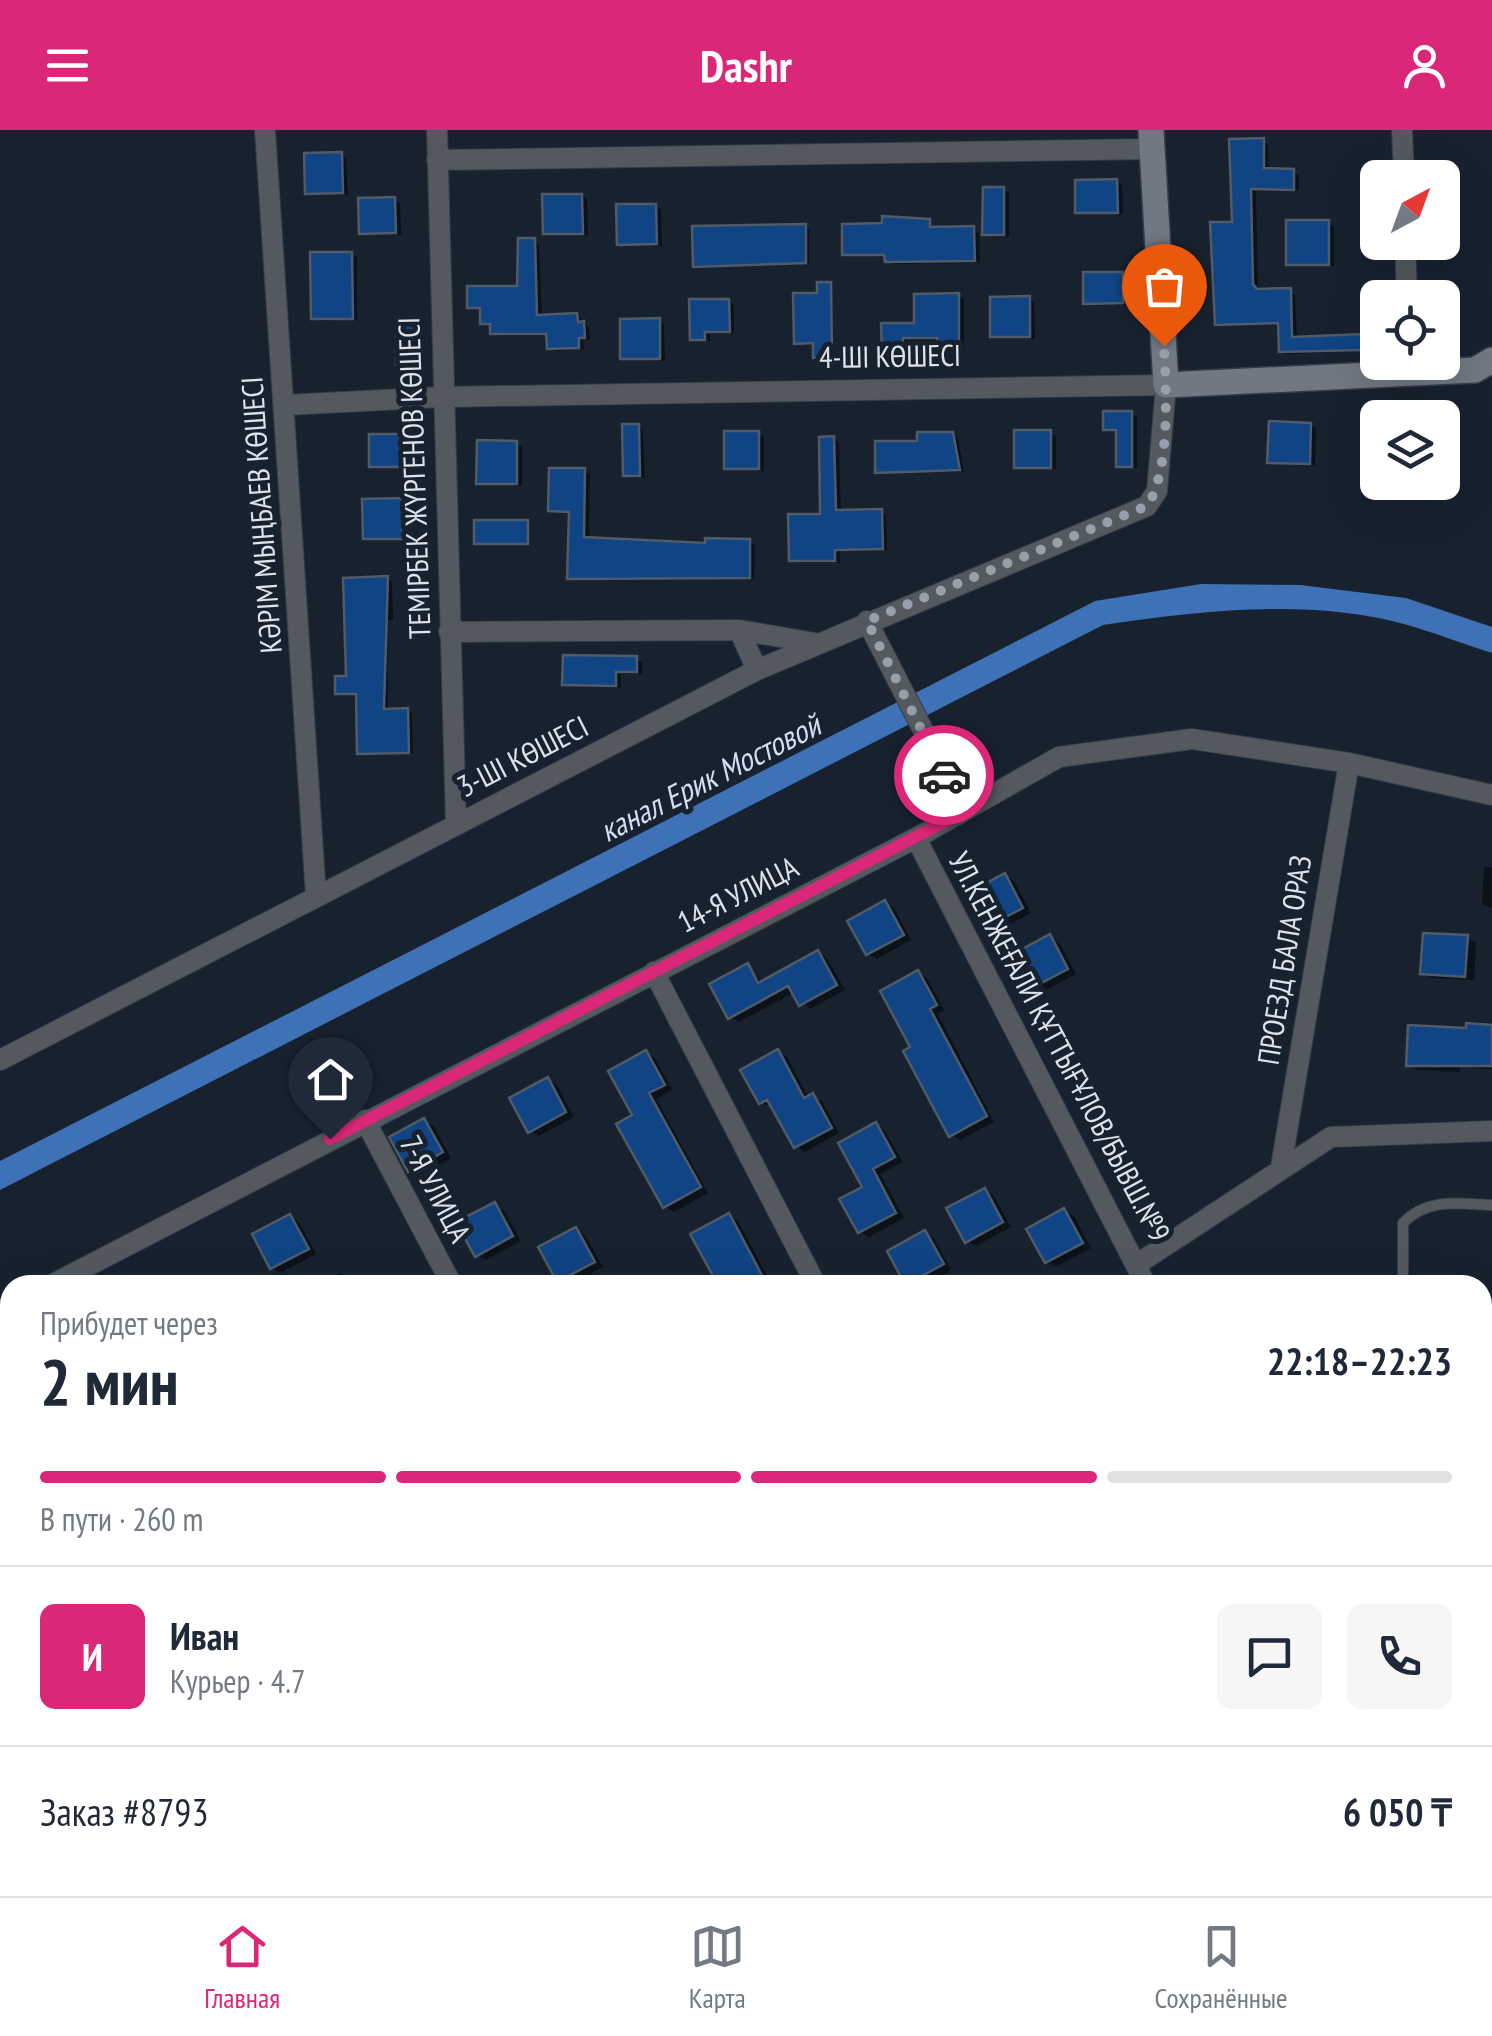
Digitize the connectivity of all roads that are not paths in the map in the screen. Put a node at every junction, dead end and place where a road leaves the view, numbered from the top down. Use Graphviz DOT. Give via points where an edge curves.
graph roads {
  1 [pos="265,130"];
  2 [pos="436,130"];
  3 [pos="1402,130"];
  4 [pos="1152,139"];
  5 [pos="437,160"];
  6 [pos="1403,160"];
  7 [pos="1492,360"];
  8 [pos="1460,369"];
  9 [pos="1360,371"];
  10 [pos="1166,385"];
  11 [pos="442,397"];
  12 [pos="285,405"];
  13 [pos="867,621"];
  14 [pos="739,630"];
  15 [pos="449,632"];
  16 [pos="816,644"];
  17 [pos="757,670"];
  18 [pos="1349,763"];
  19 [pos="1492,795"];
  20 [pos="958,815"];
  21 [pos="456,825"];
  22 [pos="916,838"];
  23 [pos="316,896"];
  24 [pos="654,972"];
  25 [pos="0,1060"];
  26 [pos="365,1120"];
  27 [pos="1492,1131"];
  28 [pos="1282,1166"];
  29 [pos="1492,1205"];
  30 [pos="1139,1263"];
  31 [pos="91,1275"];
  32 [pos="447,1275"];
  33 [pos="811,1275"];
  34 [pos="1143,1275"];
  35 [pos="1403,1275"];
  1 -- 12 [label="street, КӘРІМ МЫҢБАЕВ КӨШЕСІ"];
  2 -- 5 [label="street, ТЕМІРБЕК ЖҮРГЕНОВ КӨШЕСІ"];
  3 -- 6 [label="street"];
  4 -- 5 [label="street"];
  4 -- 10 [label="street"];
  5 -- 11 [label="street, ТЕМІРБЕК ЖҮРГЕНОВ КӨШЕСІ"];
  7 -- 8 [label="street, 4-ШІ КӨШЕСІ"];
  9 -- 10 [label="street, 4-ШІ КӨШЕСІ"];
  10 -- 11 [label="street, 4-ШІ КӨШЕСІ"];
  10 -- 13 [label="street, 3-ШІ КӨШЕСІ" via="1158,490 1147,506"];
  11 -- 12 [label="street, 4-ШІ КӨШЕСІ"];
  11 -- 15 [label="street, ТЕМІРБЕК ЖҮРГЕНОВ КӨШЕСІ"];
  12 -- 23 [label="street, КӘРІМ МЫҢБАЕВ КӨШЕСІ"];
  13 -- 16 [label="street, 3-ШІ КӨШЕСІ"];
  13 -- 20 [label="street" via="938,759"];
  14 -- 15 [label="street"];
  14 -- 16 [label="street"];
  14 -- 17 [label="street"];
  15 -- 21 [label="street, ТЕМІРБЕК ЖҮРГЕНОВ КӨШЕСІ"];
  16 -- 17 [label="street, 3-ШІ КӨШЕСІ"];
  17 -- 21 [label="street, 3-ШІ КӨШЕСІ"];
  18 -- 19 [label="street, 14-Я УЛИЦА"];
  18 -- 20 [label="street, 14-Я УЛИЦА" via="1192,739 1059,757"];
  18 -- 28 [label="street, ПРОЕЗД БАЛА ОРАЗ"];
  20 -- 22 [label="street, 14-Я УЛИЦА"];
  21 -- 23 [label="street, 3-ШІ КӨШЕСІ"];
  22 -- 24 [label="street, 14-Я УЛИЦА"];
  22 -- 30 [label="street, УЛ.КЕНЖЕҒАЛИ ҚҰТТЫҒҰЛОВ/БЫВШ.№9"];
  23 -- 25 [label="street, 3-ШІ КӨШЕСІ"];
  24 -- 26 [label="street, 14-Я УЛИЦА"];
  24 -- 33 [label="street"];
  26 -- 31 [label="street, 14-Я УЛИЦА"];
  26 -- 32 [label="street, 7-Я УЛИЦА"];
  27 -- 28 [label="street" via="1331,1136"];
  28 -- 30 [label="street"];
  29 -- 35 [label="lane" via="1431,1204 1413,1212 1403,1223"];
  30 -- 34 [label="street, УЛ.КЕНЖЕҒАЛИ ҚҰТТЫҒҰЛОВ/БЫВШ.№9"];
}
